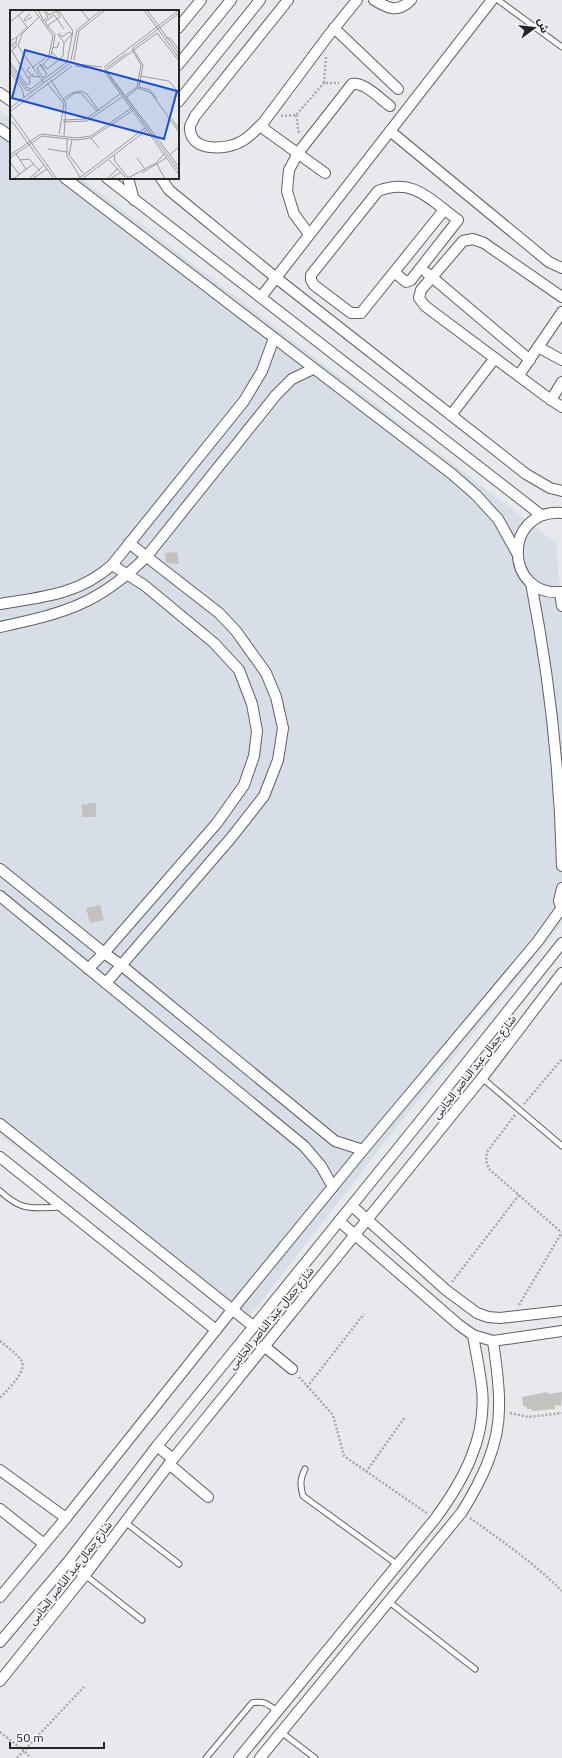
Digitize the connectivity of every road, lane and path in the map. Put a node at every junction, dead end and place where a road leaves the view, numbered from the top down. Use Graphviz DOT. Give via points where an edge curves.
graph roads {
  1 [pos="201,0"];
  2 [pos="231,0"];
  3 [pos="260,0"];
  4 [pos="288,0"];
  5 [pos="357,0"];
  6 [pos="374,0"];
  7 [pos="411,0"];
  8 [pos="492,0"];
  9 [pos="498,0"];
  10 [pos="179,27"];
  11 [pos="334,28"];
  12 [pos="328,36"];
  13 [pos="562,47"];
  14 [pos="179,64"];
  15 [pos="324,83"];
  16 [pos="352,84"];
  17 [pos="398,89"];
  18 [pos="0,93"];
  19 [pos="10,100"];
  20 [pos="179,101"];
  21 [pos="390,106"];
  22 [pos="263,123"];
  23 [pos="0,129"];
  24 [pos="390,131"];
  25 [pos="10,136"];
  26 [pos="300,151"];
  27 [pos="325,173"];
  28 [pos="66,179"];
  29 [pos="108,179"];
  30 [pos="128,179"];
  31 [pos="162,179"];
  32 [pos="134,200"];
  33 [pos="444,210"];
  34 [pos="310,234"];
  35 [pos="421,268"];
  36 [pos="562,268"];
  37 [pos="394,272"];
  38 [pos="276,277"];
  39 [pos="432,277"];
  40 [pos="261,297"];
  41 [pos="562,297"];
  42 [pos="562,312"];
  43 [pos="274,338"];
  44 [pos="538,347"];
  45 [pos="495,358"];
  46 [pos="530,360"];
  47 [pos="562,360"];
  48 [pos="313,369"];
  49 [pos="519,375"];
  50 [pos="562,382"];
  51 [pos="551,400"];
  52 [pos="562,407"];
  53 [pos="451,415"];
  54 [pos="562,491"];
  55 [pos="562,513"];
  56 [pos="540,515"];
  57 [pos="130,543"];
  58 [pos="517,553"];
  59 [pos="147,556"];
  60 [pos="112,565"];
  61 [pos="128,575"];
  62 [pos="531,583"];
  63 [pos="561,592"];
  64 [pos="0,604"];
  65 [pos="562,606"];
  66 [pos="0,627"];
  67 [pos="562,866"];
  68 [pos="0,869"];
  69 [pos="562,888"];
  70 [pos="0,896"];
  71 [pos="561,909"];
  72 [pos="562,943"];
  73 [pos="104,953"];
  74 [pos="121,965"];
  75 [pos="88,969"];
  76 [pos="562,973"];
  77 [pos="106,983"];
  78 [pos="562,1060"];
  79 [pos="482,1078"];
  80 [pos="519,1110"];
  81 [pos="0,1124"];
  82 [pos="562,1146"];
  83 [pos="362,1150"];
  84 [pos="0,1156"];
  85 [pos="333,1187"];
  86 [pos="0,1191"];
  87 [pos="519,1195"];
  88 [pos="352,1206"];
  89 [pos="62,1207"];
  90 [pos="339,1221"];
  91 [pos="367,1221"];
  92 [pos="562,1232"];
  93 [pos="355,1235"];
  94 [pos="446,1290"];
  95 [pos="232,1310"];
  96 [pos="562,1311"];
  97 [pos="364,1314"];
  98 [pos="512,1317"];
  99 [pos="253,1326"];
  100 [pos="216,1330"];
  101 [pos="562,1331"];
  102 [pos="473,1335"];
  103 [pos="0,1341"];
  104 [pos="493,1341"];
  105 [pos="264,1346"];
  106 [pos="292,1369"];
  107 [pos="0,1398"];
  108 [pos="500,1410"];
  109 [pos="562,1413"];
  110 [pos="405,1417"];
  111 [pos="157,1446"];
  112 [pos="171,1462"];
  113 [pos="305,1469"];
  114 [pos="0,1470"];
  115 [pos="366,1472"];
  116 [pos="208,1497"];
  117 [pos="0,1510"];
  118 [pos="462,1512"];
  119 [pos="66,1518"];
  120 [pos="435,1519"];
  121 [pos="126,1522"];
  122 [pos="44,1544"];
  123 [pos="68,1562"];
  124 [pos="179,1564"];
  125 [pos="398,1565"];
  126 [pos="85,1575"];
  127 [pos="562,1591"];
  128 [pos="376,1592"];
  129 [pos="0,1597"];
  130 [pos="388,1601"];
  131 [pos="142,1620"];
  132 [pos="0,1642"];
  133 [pos="475,1669"];
  134 [pos="0,1681"];
  135 [pos="84,1687"];
  136 [pos="278,1712"];
  137 [pos="289,1722"];
  138 [pos="0,1732"];
  139 [pos="281,1732"];
  140 [pos="23,1750"];
  141 [pos="17,1758"];
  142 [pos="31,1758"];
  143 [pos="206,1758"];
  144 [pos="239,1758"];
  145 [pos="260,1758"];
  146 [pos="315,1758"];
  1 -- 10 [label="street"];
  2 -- 14 [label="street"];
  3 -- 20 [label="street"];
  4 -- 22 [label="street" via="195,116 190,126 192,138 201,146 222,147 242,141"];
  5 -- 11 [label="street"];
  6 -- 7 [label="street" via="393,8 404,7"];
  8 -- 24 [label="street"];
  9 -- 13 [label="lane"];
  11 -- 12 [label="street"];
  11 -- 17 [label="street"];
  12 -- 15 [label="path"];
  12 -- 22 [label="street"];
  15 -- 16 [label="path"];
  15 -- 26 [label="path" via="296,115"];
  16 -- 21 [label="street" via="362,86"];
  16 -- 26 [label="street"];
  18 -- 19 [label="street"];
  22 -- 26 [label="street" via="264,129"];
  23 -- 25 [label="street"];
  24 -- 34 [label="street"];
  24 -- 36 [label="street" via="548,262"];
  26 -- 27 [label="street"];
  26 -- 34 [label="street" via="289,170 287,191 294,214"];
  28 -- 43 [label="street"];
  29 -- 32 [label="street"];
  30 -- 32 [label="street"];
  31 -- 38 [label="street" via="169,190"];
  32 -- 40 [label="street"];
  33 -- 35 [label="street" via="458,220"];
  33 -- 37 [label="street"];
  33 -- 37 [label="street" via="416,189 403,185 390,186 378,191 311,275 311,280 350,313 356,314 361,313"];
  34 -- 38 [label="street"];
  35 -- 37 [label="street" via="406,282"];
  35 -- 39 [label="street"];
  38 -- 40 [label="street"];
  38 -- 53 [label="street"];
  39 -- 41 [label="street" via="464,241 473,239 484,242"];
  39 -- 45 [label="street" via="421,290 419,298 425,306"];
  39 -- 46 [label="street"];
  40 -- 56 [label="street"];
  42 -- 44 [label="street"];
  43 -- 48 [label="street"];
  43 -- 57 [label="street" via="262,371 244,401"];
  44 -- 46 [label="street"];
  44 -- 47 [label="street"];
  45 -- 49 [label="street"];
  45 -- 53 [label="street"];
  46 -- 49 [label="street"];
  48 -- 58 [label="street" via="476,495 498,519"];
  48 -- 59 [label="street" via="292,379 276,395"];
  49 -- 51 [label="street"];
  50 -- 51 [label="street"];
  51 -- 52 [label="street"];
  53 -- 54 [label="street" via="526,474 550,488"];
  55 -- 56 [label="street"];
  56 -- 58 [label="street" via="523,530 518,541"];
  57 -- 59 [label="street"];
  57 -- 60 [label="street"];
  58 -- 62 [label="street" via="518,564"];
  59 -- 61 [label="street"];
  59 -- 74 [label="street" via="219,613 236,631 266,673 276,697 283,728 278,760 264,796"];
  60 -- 61 [label="street"];
  60 -- 64 [label="street" via="88,582 68,591"];
  61 -- 66 [label="street" via="98,596 67,611"];
  61 -- 73 [label="street" via="144,585 214,643 239,670 252,704 257,732 254,756 244,785 217,823"];
  62 -- 63 [label="street" via="550,592"];
  62 -- 67 [label="street" via="546,662 561,814"];
  63 -- 65 [label="street"];
  68 -- 73 [label="street"];
  69 -- 71 [label="street" via="559,901"];
  70 -- 75 [label="street"];
  71 -- 83 [label="street" via="538,941"];
  72 -- 88 [label="street"];
  73 -- 74 [label="street"];
  73 -- 75 [label="street"];
  74 -- 77 [label="street"];
  74 -- 83 [label="street" via="335,1141"];
  75 -- 77 [label="street"];
  76 -- 79 [label="street, شارع جمال عبد الناصر الجانبى"];
  77 -- 85 [label="street" via="304,1146 321,1166"];
  78 -- 80 [label="path"];
  79 -- 80 [label="lane"];
  79 -- 91 [label="street, شارع جمال عبد الناصر الجانبى"];
  80 -- 82 [label="lane"];
  80 -- 87 [label="path" via="487,1152 486,1161 489,1169"];
  81 -- 95 [label="street"];
  83 -- 85 [label="street"];
  84 -- 89 [label="street"];
  85 -- 95 [label="street"];
  86 -- 89 [label="lane" via="12,1203 22,1206"];
  87 -- 92 [label="path"];
  87 -- 94 [label="path"];
  88 -- 90 [label="street"];
  88 -- 91 [label="street"];
  89 -- 100 [label="street"];
  90 -- 93 [label="street"];
  90 -- 99 [label="street"];
  91 -- 93 [label="street, شارع جمال عبد الناصر الجانبى"];
  91 -- 94 [label="street"];
  92 -- 98 [label="path"];
  93 -- 102 [label="street"];
  93 -- 105 [label="street, شارع جمال عبد الناصر الجانبى"];
  94 -- 98 [label="street" via="483,1315"];
  95 -- 99 [label="street"];
  95 -- 100 [label="street"];
  96 -- 98 [label="street"];
  97 -- 115 [label="path" via="307,1387 333,1415 344,1456"];
  99 -- 111 [label="street"];
  100 -- 119 [label="street"];
  101 -- 104 [label="street"];
  102 -- 104 [label="street"];
  102 -- 120 [label="street" via="482,1390 478,1436 472,1458 462,1479"];
  103 -- 107 [label="path" via="22,1360 24,1365 22,1372"];
  104 -- 108 [label="street"];
  105 -- 106 [label="street"];
  105 -- 112 [label="street, شارع جمال عبد الناصر الجانبى"];
  108 -- 109 [label="path" via="528,1417"];
  108 -- 118 [label="street" via="488,1460 479,1484"];
  110 -- 115 [label="path"];
  111 -- 112 [label="street"];
  111 -- 123 [label="street"];
  112 -- 116 [label="street"];
  112 -- 121 [label="street, شارع جمال عبد الناصر الجانبى"];
  113 -- 125 [label="lane" via="300,1486 303,1496"];
  114 -- 119 [label="street"];
  115 -- 120 [label="path"];
  117 -- 122 [label="street"];
  118 -- 127 [label="path" via="506,1544"];
  118 -- 130 [label="street"];
  119 -- 122 [label="street"];
  120 -- 125 [label="street"];
  121 -- 124 [label="lane"];
  121 -- 126 [label="street, شارع جمال عبد الناصر الجانبى"];
  122 -- 129 [label="street"];
  123 -- 126 [label="street"];
  123 -- 132 [label="street"];
  125 -- 128 [label="street"];
  126 -- 131 [label="lane"];
  126 -- 134 [label="street, شارع جمال عبد الناصر الجانبى"];
  128 -- 130 [label="street"];
  128 -- 136 [label="street"];
  130 -- 133 [label="lane"];
  130 -- 137 [label="street"];
  135 -- 140 [label="path"];
  136 -- 137 [label="street"];
  136 -- 143 [label="lane" via="266,1703 252,1702"];
  136 -- 144 [label="street"];
  137 -- 139 [label="street"];
  138 -- 140 [label="path"];
  139 -- 145 [label="street"];
  139 -- 146 [label="lane"];
  140 -- 141 [label="path"];
  140 -- 142 [label="path"];
}
